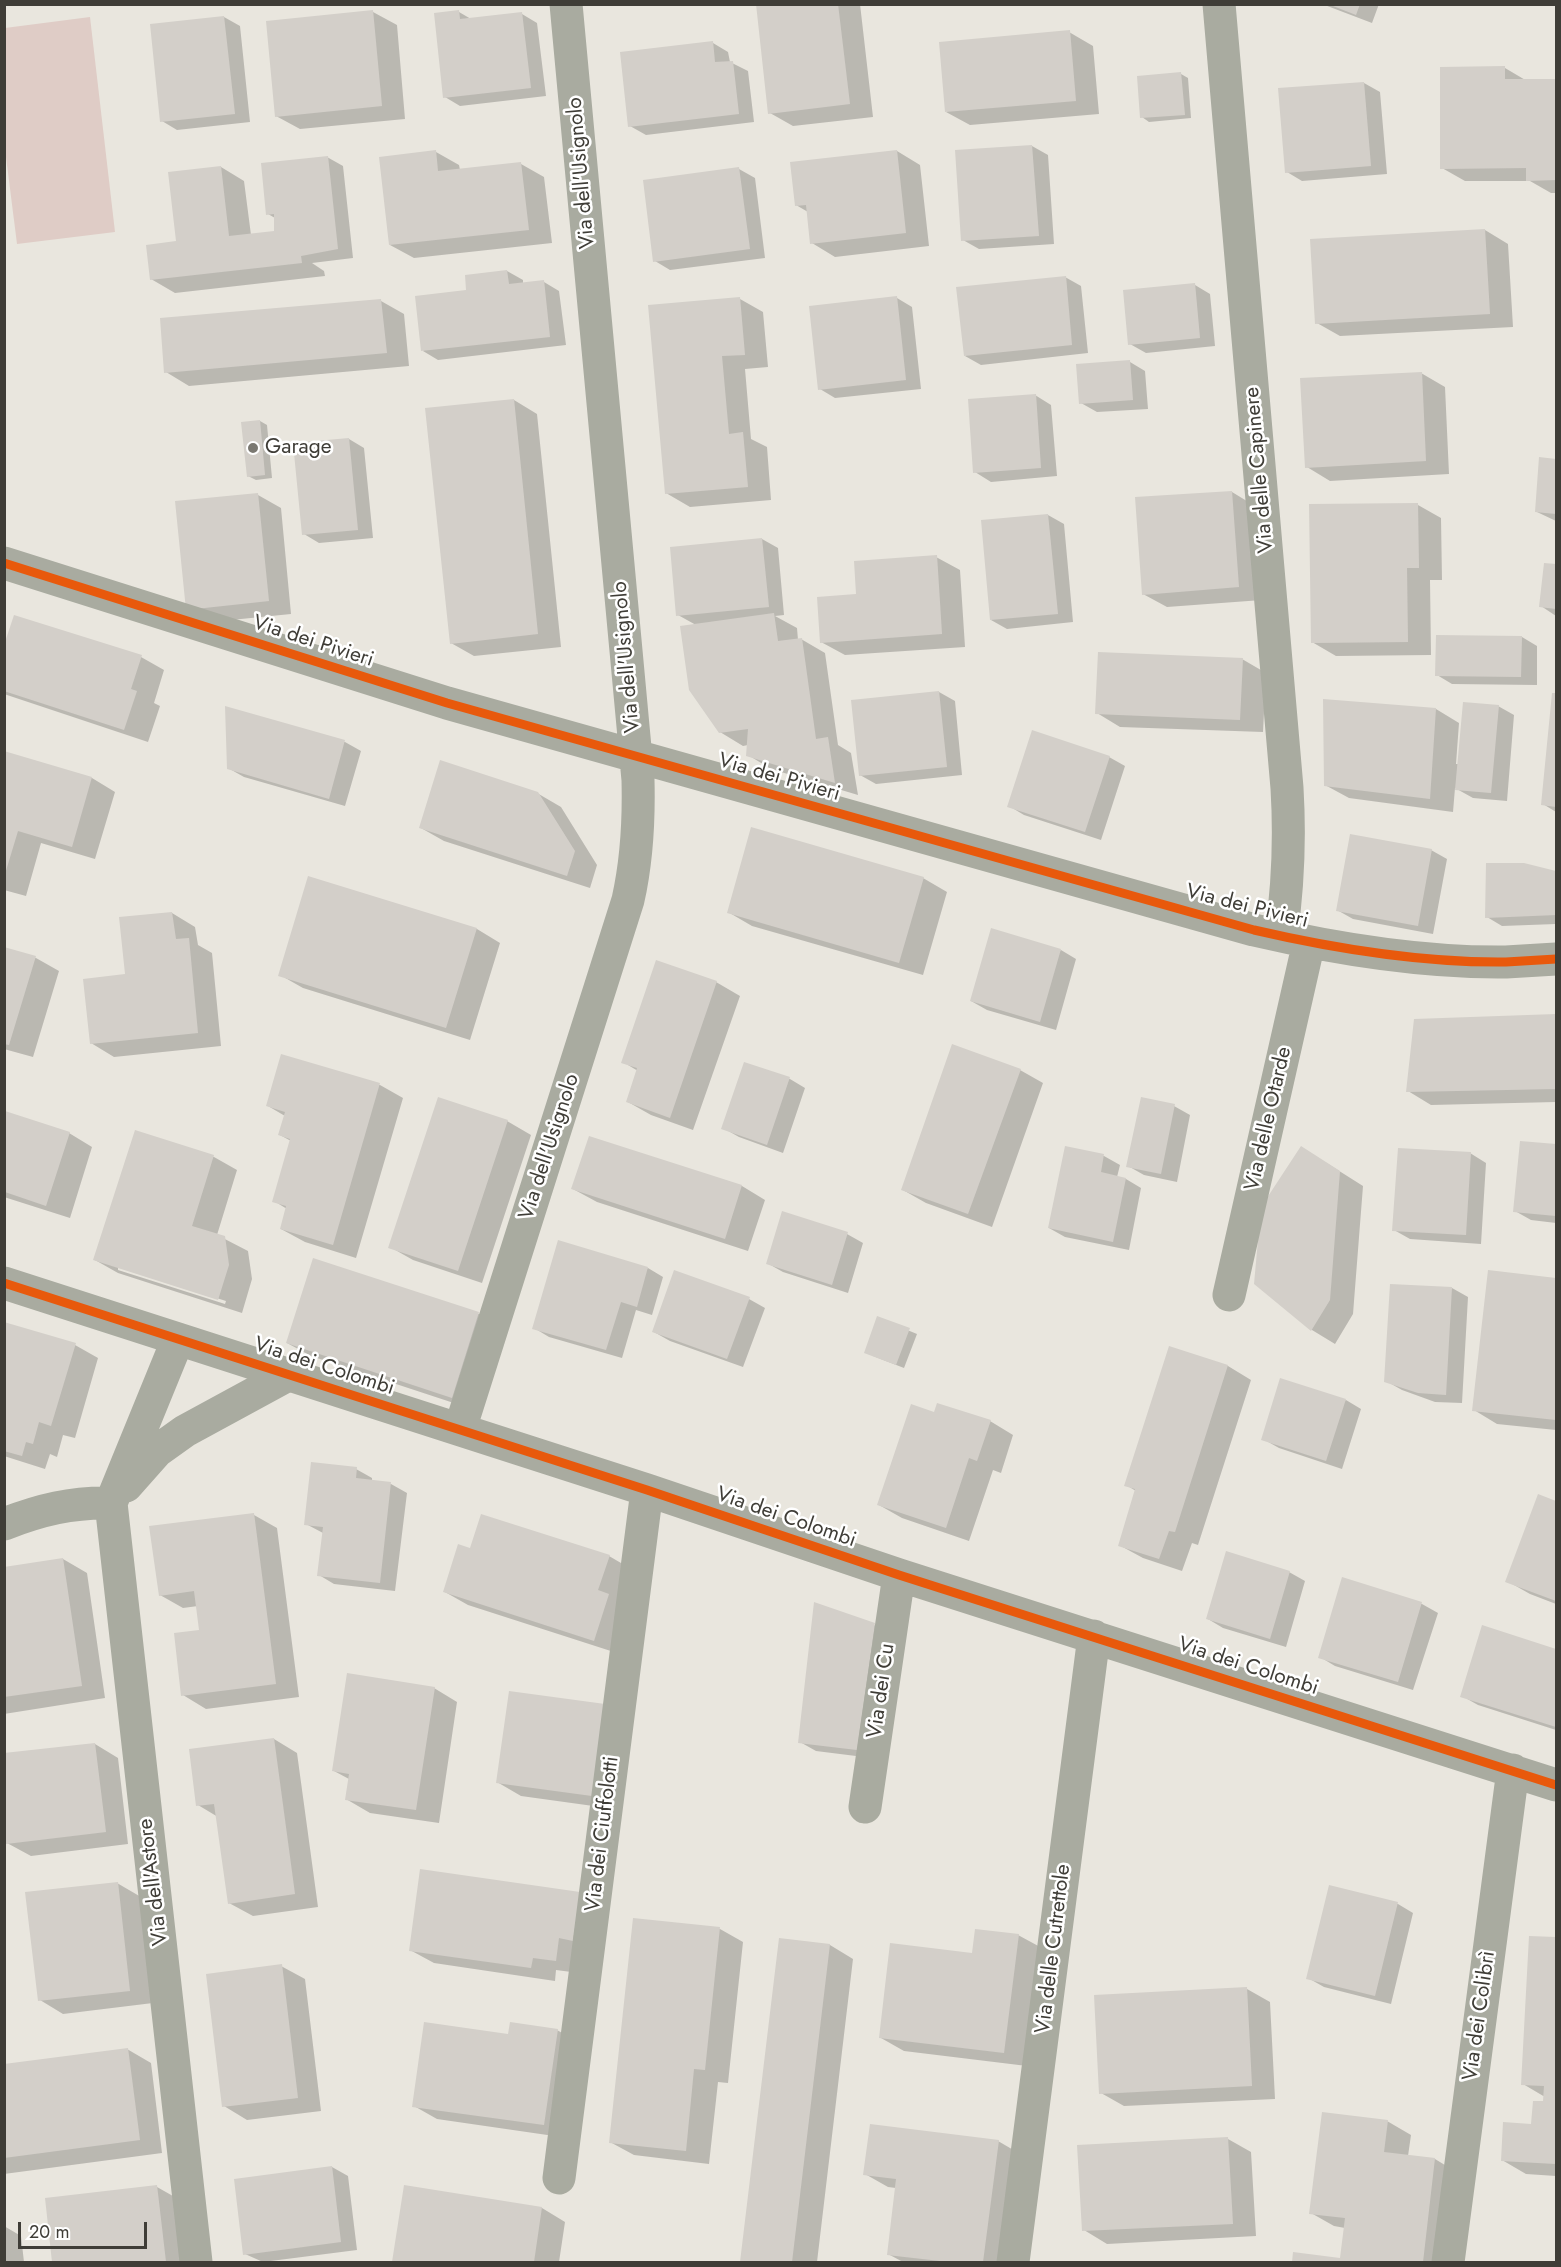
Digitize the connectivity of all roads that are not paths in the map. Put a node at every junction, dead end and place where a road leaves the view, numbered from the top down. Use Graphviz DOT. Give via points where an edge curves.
graph roads {
  1 [pos="566,4"];
  2 [pos="1219,4"];
  3 [pos="4,563"];
  4 [pos="636,756"];
  5 [pos="1295,939"];
  6 [pos="1557,959"];
  7 [pos="4,1284"];
  8 [pos="1229,1295"];
  9 [pos="178,1339"];
  10 [pos="288,1375"];
  11 [pos="460,1429"];
  12 [pos="647,1490"];
  13 [pos="111,1503"];
  14 [pos="4,1524"];
  15 [pos="899,1575"];
  16 [pos="1094,1636"];
  17 [pos="1513,1770"];
  18 [pos="1557,1785"];
  19 [pos="866,1807"];
  20 [pos="559,2178"];
  21 [pos="195,2262"];
  22 [pos="1013,2262"];
  23 [pos="1448,2262"];
  1 -- 4 [label="street, Via dell'Usignolo"];
  2 -- 5 [label="street, Via delle Capinere" via="1287,788 1287,879"];
  3 -- 4 [label="street, Via dei Pivieri" via="447,703"];
  4 -- 5 [label="street, Via dei Pivieri"];
  4 -- 11 [label="street, Via dell'Usignolo" via="638,838 628,900"];
  5 -- 6 [label="street, Via dei Pivieri" via="1430,958 1505,962"];
  5 -- 8 [label="street, Via delle Otarde"];
  7 -- 9 [label="street, Via dei Colombi"];
  9 -- 10 [label="street, Via dei Colombi"];
  9 -- 13 [label="street"];
  10 -- 11 [label="street, Via dei Colombi"];
  10 -- 13 [label="street" via="185,1431 157,1451"];
  11 -- 12 [label="street, Via dei Colombi"];
  12 -- 15 [label="street, Via dei Colombi"];
  12 -- 20 [label="street, Via dei Ciuffolotti"];
  13 -- 14 [label="street" via="59,1506"];
  13 -- 21 [label="street, Via dell'Astore"];
  15 -- 16 [label="street, Via dei Colombi"];
  15 -- 19 [label="street, Via dei Cu"];
  16 -- 17 [label="street, Via dei Colombi"];
  16 -- 22 [label="street, Via delle Cutrettole"];
  17 -- 18 [label="street, Via dei Colombi"];
  17 -- 23 [label="street, Via dei Colibrì"];
}
